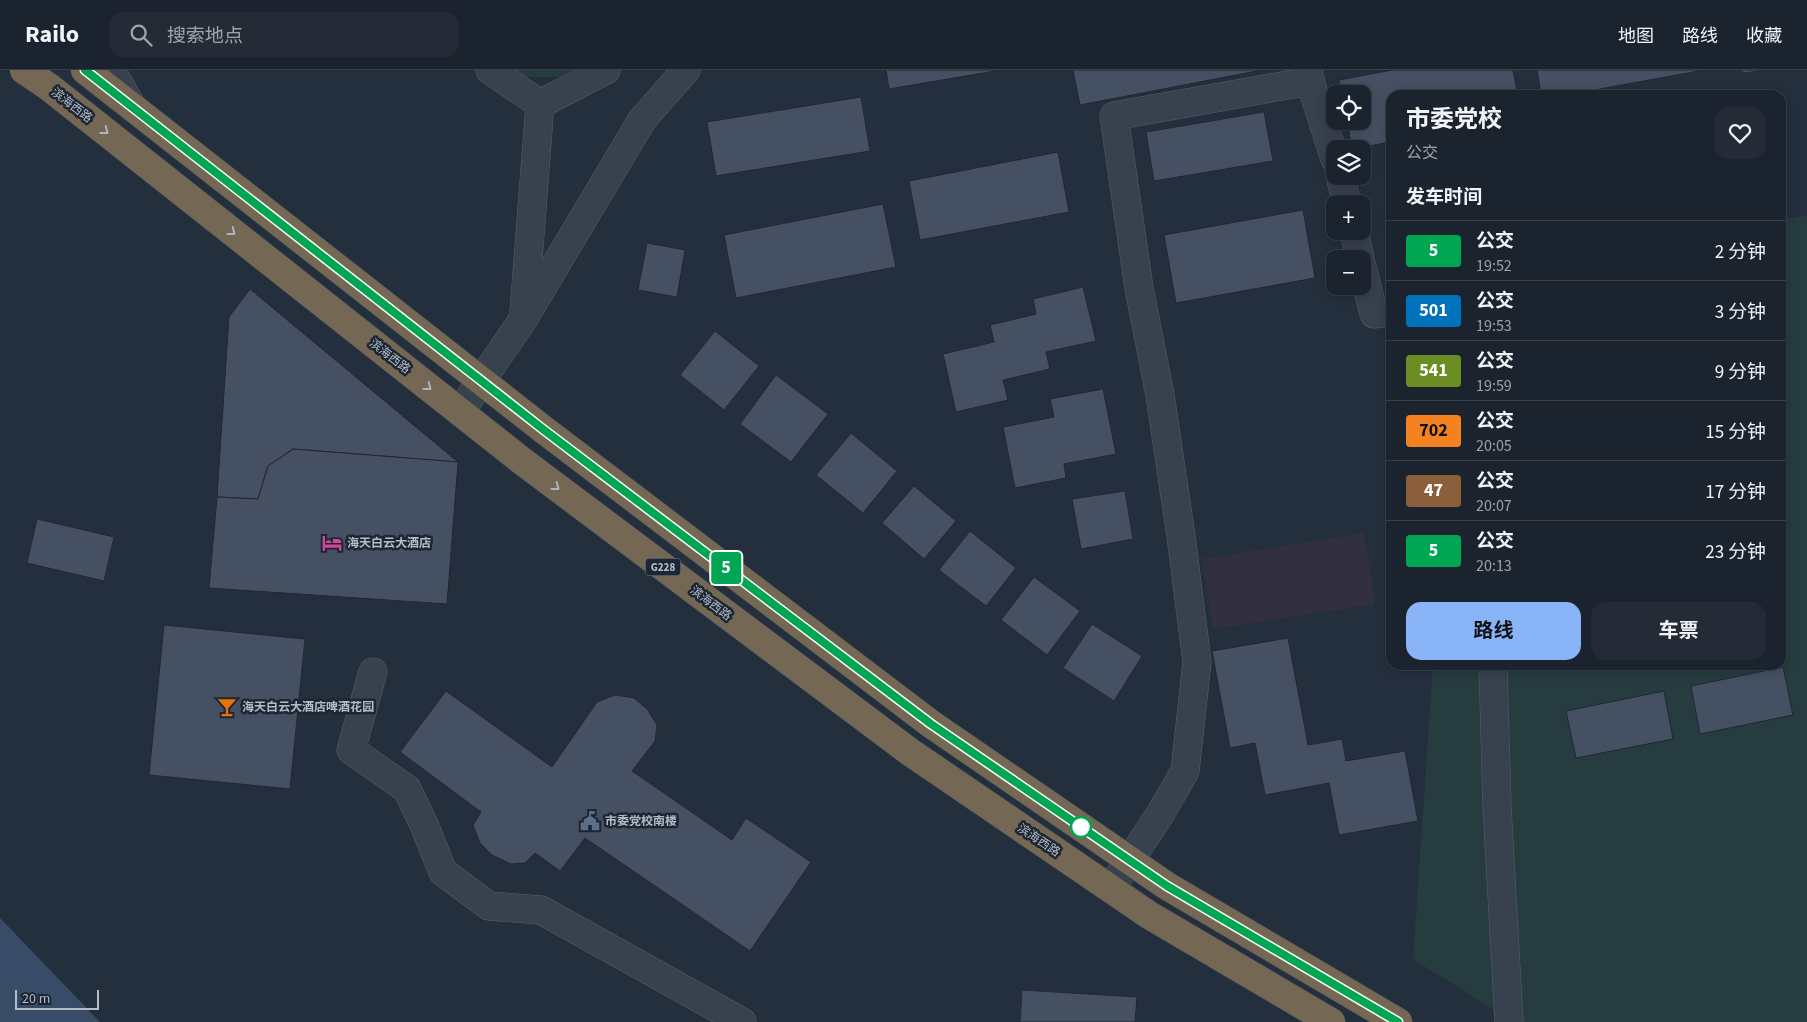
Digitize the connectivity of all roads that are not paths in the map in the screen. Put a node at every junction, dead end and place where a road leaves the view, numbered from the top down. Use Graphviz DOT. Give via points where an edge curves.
graph roads {
  1 [pos="85,70"];
  2 [pos="112,70"];
  3 [pos="490,70"];
  4 [pos="606,70"];
  5 [pos="686,70"];
  6 [pos="35,74"];
  7 [pos="1309,76"];
  8 [pos="540,104"];
  9 [pos="132,107"];
  10 [pos="1329,140"];
  11 [pos="1369,295"];
  12 [pos="1386,313"];
  13 [pos="524,318"];
  14 [pos="481,381"];
  15 [pos="460,412"];
  16 [pos="1494,670"];
  17 [pos="373,672"];
  18 [pos="1130,860"];
  19 [pos="1111,888"];
  20 [pos="742,1022"];
  21 [pos="1331,1022"];
  22 [pos="1398,1022"];
  23 [pos="1509,1022"];
  1 -- 9 [label="highway"];
  2 -- 9 [label="street"];
  3 -- 8 [label="street"];
  4 -- 8 [label="street"];
  5 -- 13 [label="street" via="642,120"];
  6 -- 15 [label="highway, 滨海西路 / G228, one-way"];
  7 -- 10 [label="street"];
  7 -- 18 [label="street" via="1114,116 1139,288 1160,396 1197,662 1185,771"];
  8 -- 13 [label="street"];
  9 -- 14 [label="highway"];
  11 -- 12 [label="street" via="1374,314"];
  13 -- 14 [label="street"];
  14 -- 15 [label="street"];
  14 -- 18 [label="highway" via="931,724"];
  15 -- 19 [label="highway, 滨海西路 / G228, one-way" via="910,752"];
  16 -- 23 [label="street" via="1497,806"];
  17 -- 20 [label="street" via="351,750 407,789 442,872 488,906 541,910"];
  18 -- 19 [label="street"];
  18 -- 22 [label="highway" via="1167,886"];
  19 -- 21 [label="highway, 滨海西路 / G228" via="1149,915"];
}
